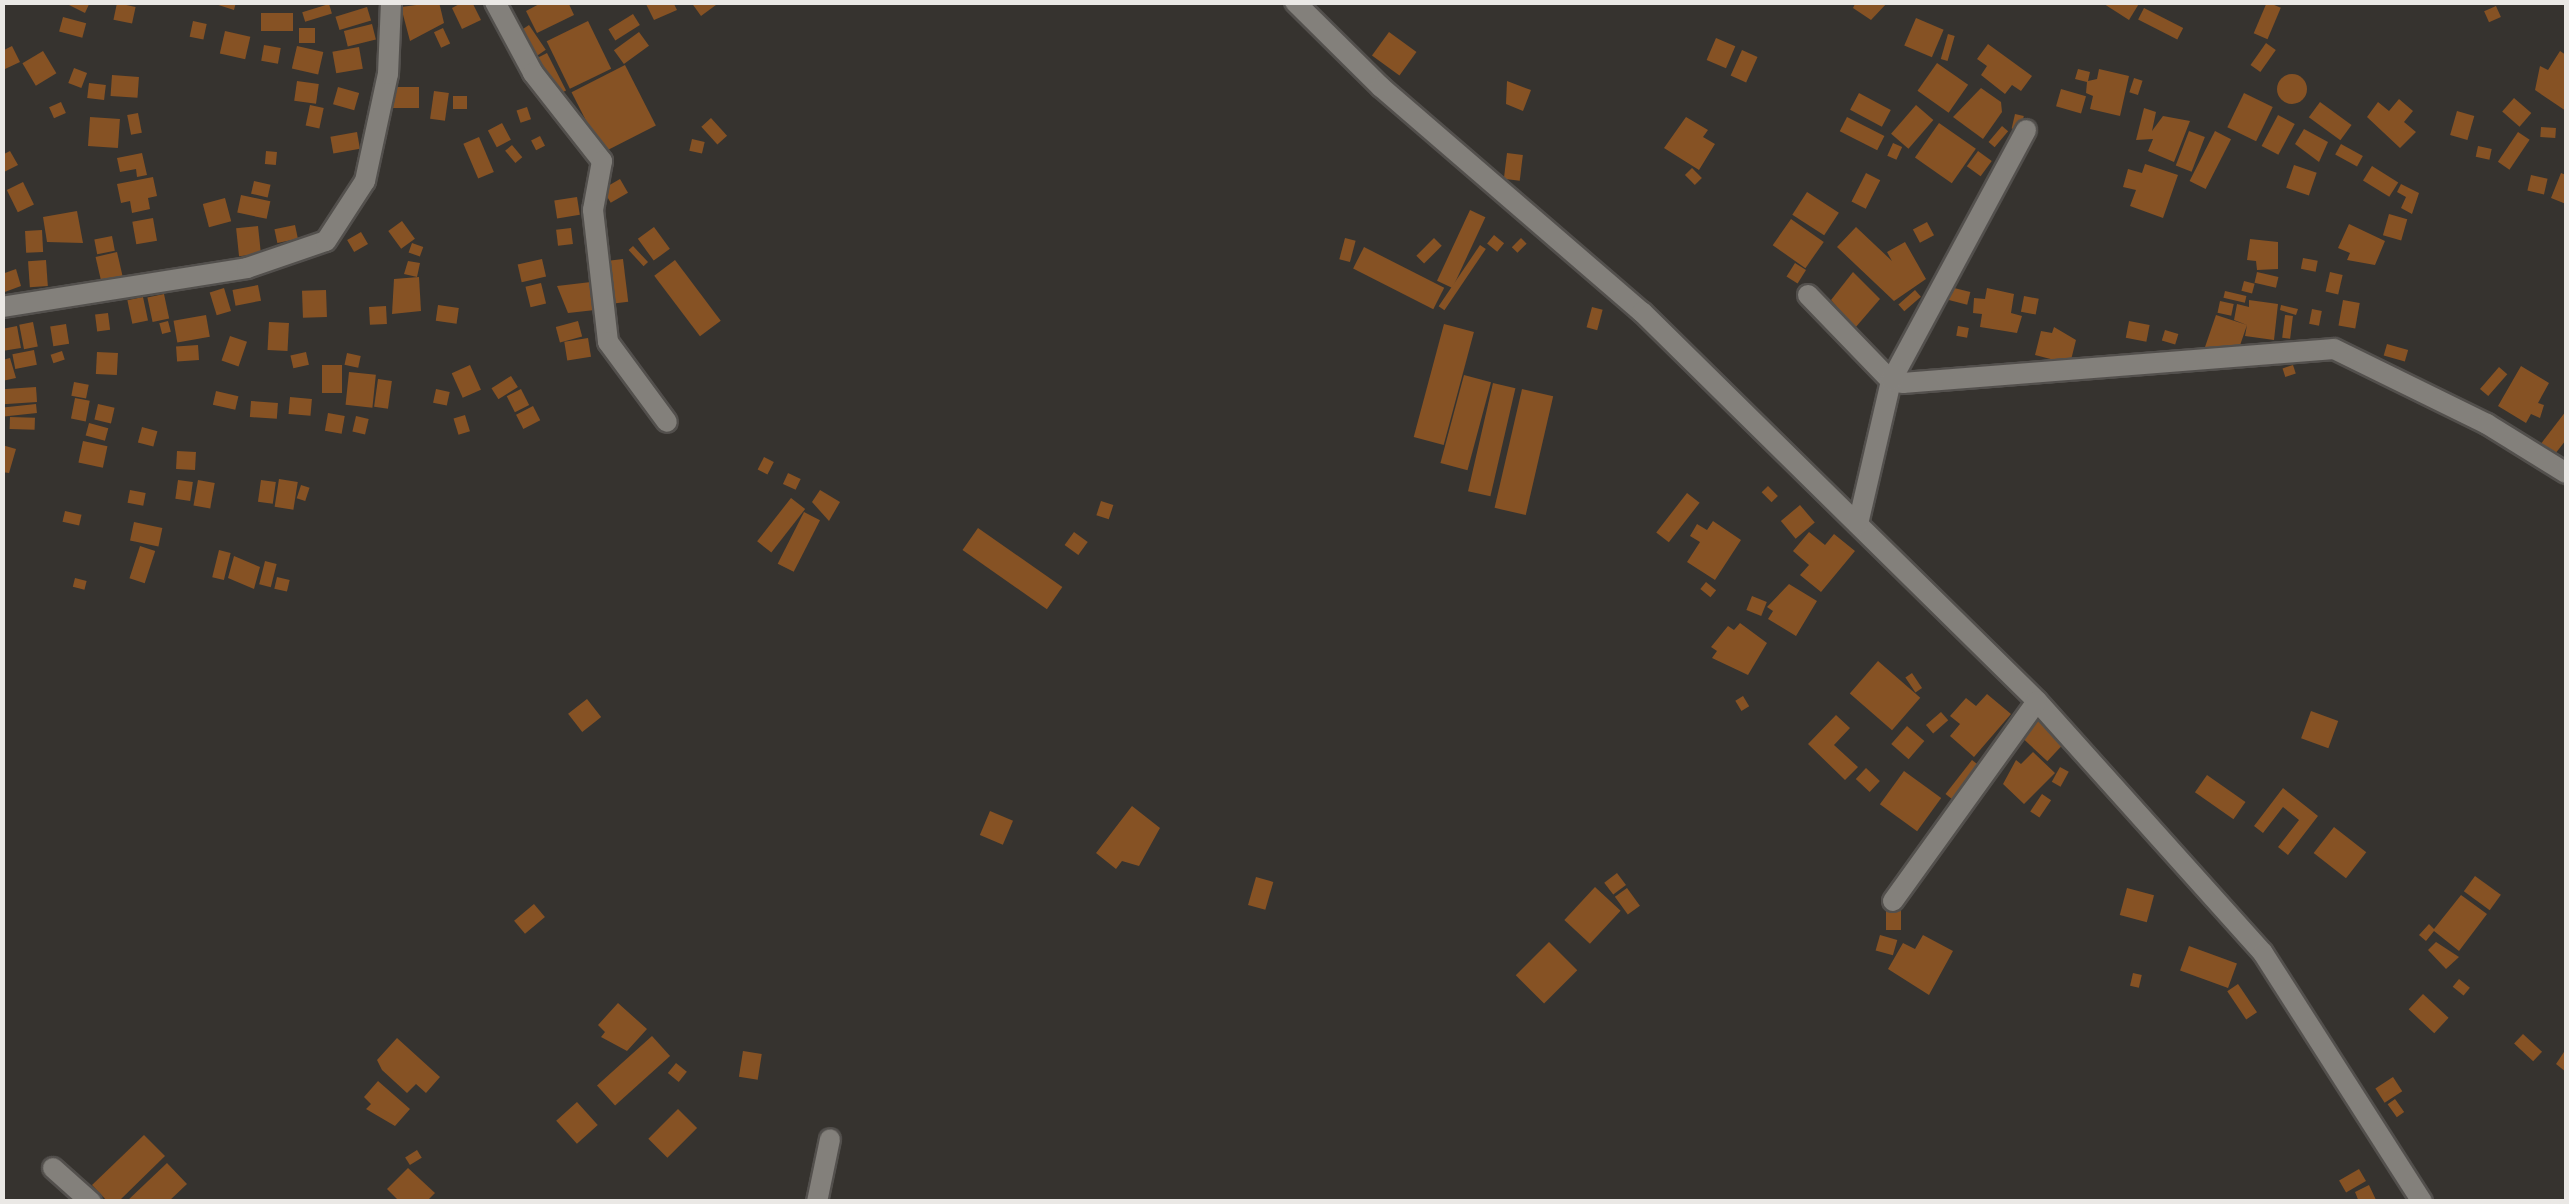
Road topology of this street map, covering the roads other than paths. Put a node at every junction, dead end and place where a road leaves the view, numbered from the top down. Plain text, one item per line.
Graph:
1 (495, 2) edge
2 (1294, 2) edge
3 (386, 4) edge
4 (2026, 130) dead end
5 (1808, 295) dead end
6 (2, 307) edge
7 (1890, 380) junction
8 (668, 422) dead end
9 (2566, 472) edge
10 (1858, 524) junction
11 (2037, 701) junction
12 (1893, 901) dead end
13 (830, 1138) dead end
14 (53, 1168) dead end
15 (91, 1202) edge
16 (817, 1202) edge
17 (2422, 1202) edge

1 - 8 street
2 - 10 street
3 - 6 street
4 - 7 street
5 - 7 street
7 - 9 street
7 - 10 street
10 - 11 street
11 - 12 street
11 - 17 street
13 - 16 street
14 - 15 street

